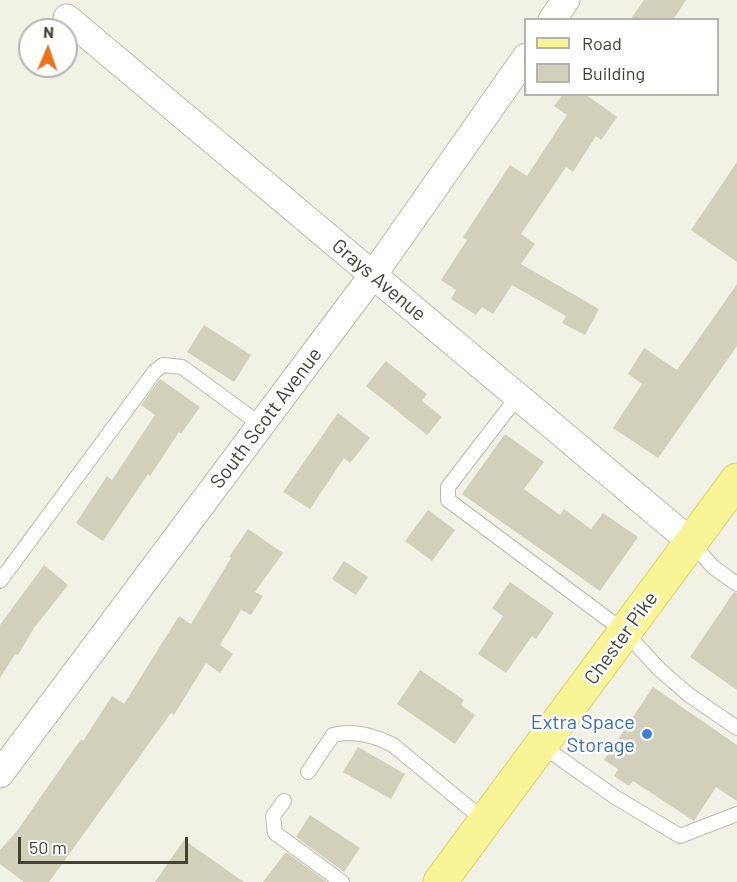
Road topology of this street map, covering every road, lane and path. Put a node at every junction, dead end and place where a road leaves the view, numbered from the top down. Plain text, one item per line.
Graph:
1 (78, 27) edge
2 (524, 58) edge
3 (373, 275) junction
4 (518, 396) junction
5 (261, 425) junction
6 (737, 480) edge
7 (691, 542) junction
8 (0, 580) edge
9 (737, 584) edge
10 (625, 632) junction
11 (737, 728) edge
12 (541, 745) junction
13 (308, 772) dead end
14 (0, 774) edge
15 (284, 801) dead end
16 (737, 814) edge
17 (486, 821) junction
18 (342, 882) edge
19 (440, 882) edge

1 - 3 street, Grays Avenue
2 - 3 street, South Scott Avenue
3 - 4 street, Grays Avenue
3 - 5 street, South Scott Avenue
4 - 7 street, Grays Avenue
4 - 10 lane
5 - 8 lane
5 - 14 street, South Scott Avenue
6 - 7 main road, Chester Pike
7 - 9 lane
7 - 10 main road, Chester Pike
10 - 11 lane
10 - 12 main road, Chester Pike
12 - 16 lane
12 - 17 main road, Chester Pike
13 - 17 lane
15 - 18 lane
17 - 19 main road, Chester Pike

